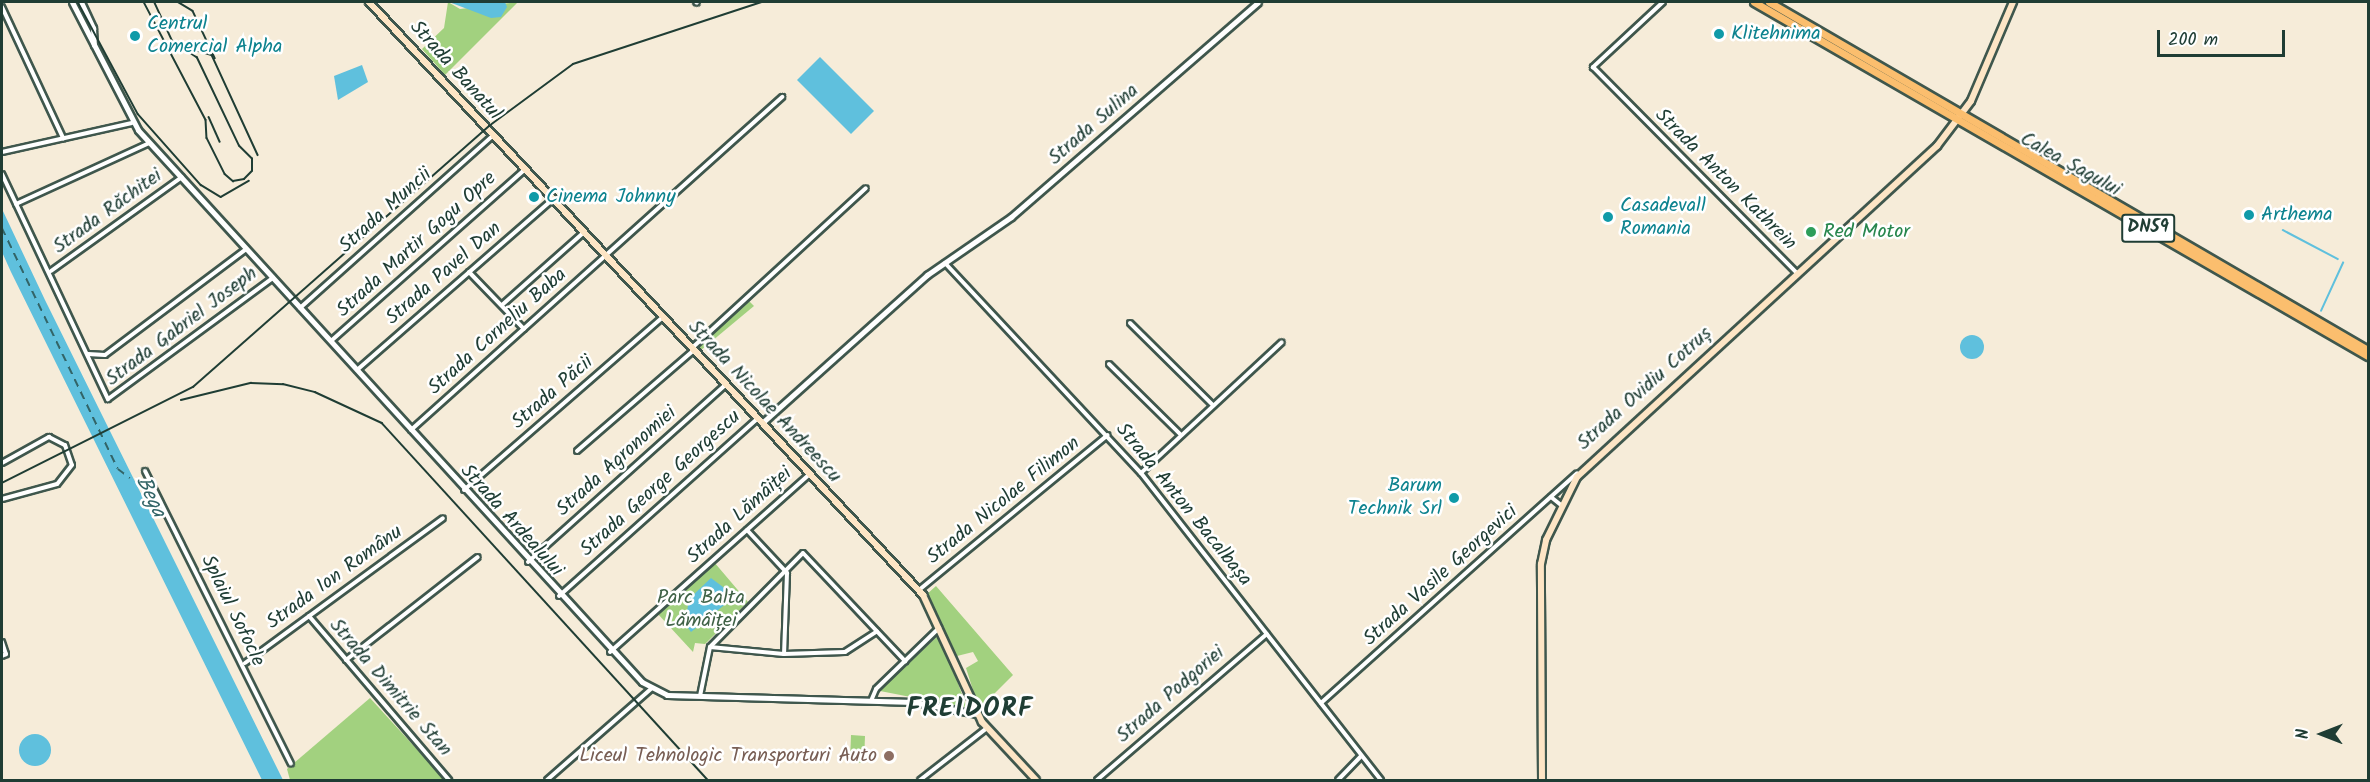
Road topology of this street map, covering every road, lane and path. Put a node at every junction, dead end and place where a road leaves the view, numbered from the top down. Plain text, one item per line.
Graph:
1 (72, 2) edge
2 (81, 2) edge
3 (369, 2) edge
4 (1257, 2) edge
5 (1663, 2) edge
6 (1754, 2) edge
7 (1769, 2) edge
8 (2013, 2) edge
9 (2, 7) edge
10 (97, 52) junction
11 (782, 97) dead end
12 (1961, 117) junction
13 (132, 123) junction
14 (491, 136) junction
15 (63, 138) junction
16 (149, 143) junction
17 (2, 153) edge
18 (524, 170) junction
19 (2, 174) edge
20 (182, 177) junction
21 (866, 188) dead end
22 (552, 200) junction
23 (16, 204) junction
24 (583, 233) junction
25 (246, 249) junction
26 (605, 257) junction
27 (945, 263) junction
28 (51, 271) junction
29 (469, 272) junction
30 (1797, 273) junction
31 (273, 278) junction
32 (502, 305) junction
33 (300, 308) junction
34 (662, 318) junction
35 (1130, 323) dead end
36 (524, 329) junction
37 (331, 342) junction
38 (1282, 342) dead end
39 (692, 350) junction
40 (2368, 350) edge
41 (87, 353) junction
42 (2368, 356) edge
43 (1109, 364) dead end
44 (357, 370) junction
45 (725, 386) junction
46 (1213, 405) junction
47 (759, 421) junction
48 (411, 430) junction
49 (1108, 435) junction
50 (1181, 435) junction
51 (576, 451) dead end
52 (2, 464) edge
53 (145, 471) dead end
54 (1580, 471) junction
55 (1141, 473) junction
56 (809, 475) junction
57 (464, 490) junction
58 (1551, 497) junction
59 (2, 500) edge
60 (1562, 506) junction
61 (443, 518) dead end
62 (747, 530) junction
63 (478, 557) dead end
64 (528, 562) junction
65 (784, 570) junction
66 (918, 590) junction
67 (559, 596) junction
68 (309, 616) junction
69 (940, 627) junction
70 (877, 631) junction
71 (1267, 634) junction
72 (2, 642) edge
73 (710, 646) junction
74 (610, 652) junction
75 (784, 654) junction
76 (2, 656) edge
77 (346, 660) junction
78 (905, 661) junction
79 (245, 663) junction
80 (651, 689) junction
81 (700, 696) junction
82 (871, 701) junction
83 (1321, 703) junction
84 (977, 714) junction
85 (987, 728) junction
86 (1361, 756) junction
87 (291, 764) dead end
88 (449, 780) edge
89 (547, 780) edge
90 (920, 780) edge
91 (1036, 780) edge
92 (1097, 780) edge
93 (1338, 780) edge
94 (1381, 780) edge
95 (1542, 780) edge

1 - 10 street
2 - 10 street
3 - 14 main road, Strada Banatul
4 - 27 street, Strada Sulina
5 - 30 street, Strada Anton Kathrein
6 - 12 main road, Calea Șagului / DN59
7 - 12 main road, Calea Șagului / DN59
8 - 12 main road
9 - 15 street
10 - 13 street, Strada Ardealului
11 - 26 street, Strada Corneliu Baba
12 - 30 main road, Strada Ovidiu Cotruș
12 - 40 main road, Calea Șagului / DN59
12 - 42 main road, Calea Șagului / DN59
13 - 15 street
13 - 16 street, Strada Ardealului
14 - 18 main road, Strada Nicolae Andreescu
14 - 33 street, Strada Muncii
15 - 17 street
16 - 20 street, Strada Ardealului
16 - 23 street
18 - 22 main road, Strada Nicolae Andreescu
18 - 37 street, Strada Martir Gogu Opre
19 - 23 street
20 - 25 street, Strada Ardealului
20 - 28 street, Strada Răchitei
21 - 39 street
22 - 24 main road, Strada Nicolae Andreescu
22 - 29 street, Strada Pavel Dan
23 - 28 street
24 - 26 main road, Strada Nicolae Andreescu
24 - 32 street
25 - 31 street, Strada Ardealului
25 - 41 street
26 - 34 main road, Strada Nicolae Andreescu
26 - 36 street, Strada Corneliu Baba
27 - 47 street, Strada Sulina
27 - 49 street, Strada Anton Bacalbașa
28 - 41 street
29 - 32 street
29 - 44 street, Strada Pavel Dan
30 - 54 main road, Strada Ovidiu Cotruș
31 - 33 street, Strada Ardealului
31 - 41 street, Strada Gabriel Joseph
32 - 36 street
33 - 37 street, Strada Ardealului
34 - 39 main road, Strada Nicolae Andreescu
34 - 57 street, Strada Păcii
35 - 46 street
36 - 48 street, Strada Corneliu Baba
37 - 44 street, Strada Ardealului
38 - 46 street
39 - 45 main road, Strada Nicolae Andreescu
39 - 51 street
43 - 50 street
44 - 48 street, Strada Ardealului
45 - 47 main road, Strada Nicolae Andreescu
45 - 64 street, Strada Agronomiei
46 - 50 street
47 - 56 main road, Strada Nicolae Andreescu
47 - 67 street, Strada George Georgescu
48 - 57 street, Strada Ardealului
49 - 55 street, Strada Anton Bacalbașa
49 - 66 street, Strada Nicolae Filimon
50 - 55 street
52 - 59 street
53 - 79 street, Splaiul Sofocle
54 - 58 street, Strada Vasile Georgevici
54 - 60 main road, Strada Ovidiu Cotruș
55 - 71 street, Strada Anton Bacalbașa
56 - 62 street, Strada Lămâiței
56 - 66 main road, Strada Nicolae Andreescu
57 - 64 street, Strada Ardealului
58 - 60 street
58 - 83 street, Strada Vasile Georgevici
60 - 95 main road, Strada Ovidiu Cotruș
61 - 68 street, Strada Ion Românu
62 - 65 street
62 - 74 street, Strada Lămâiței
63 - 77 street
64 - 67 street, Strada Ardealului
65 - 70 street
65 - 73 street
65 - 75 street
66 - 69 main road, Strada Nicolae Andreescu
67 - 74 street, Strada Ardealului
68 - 77 street, Strada Dimitrie Stan
68 - 79 street, Strada Ion Românu
69 - 78 street
69 - 84 main road, Strada Nicolae Andreescu
70 - 75 street
70 - 78 street
71 - 83 street, Strada Anton Bacalbașa
71 - 92 street, Strada Podgoriei
72 - 76 street
73 - 75 street
73 - 81 street
74 - 80 street, Strada Ardealului
77 - 88 street, Strada Dimitrie Stan
78 - 82 street
79 - 87 street, Splaiul Sofocle
80 - 81 street
80 - 89 street
81 - 82 street
82 - 84 street
83 - 86 street, Strada Anton Bacalbașa
84 - 85 main road, Strada Nicolae Andreescu
85 - 90 street
85 - 91 main road, Strada Nicolae Andreescu
86 - 93 street
86 - 94 street, Strada Anton Bacalbașa

